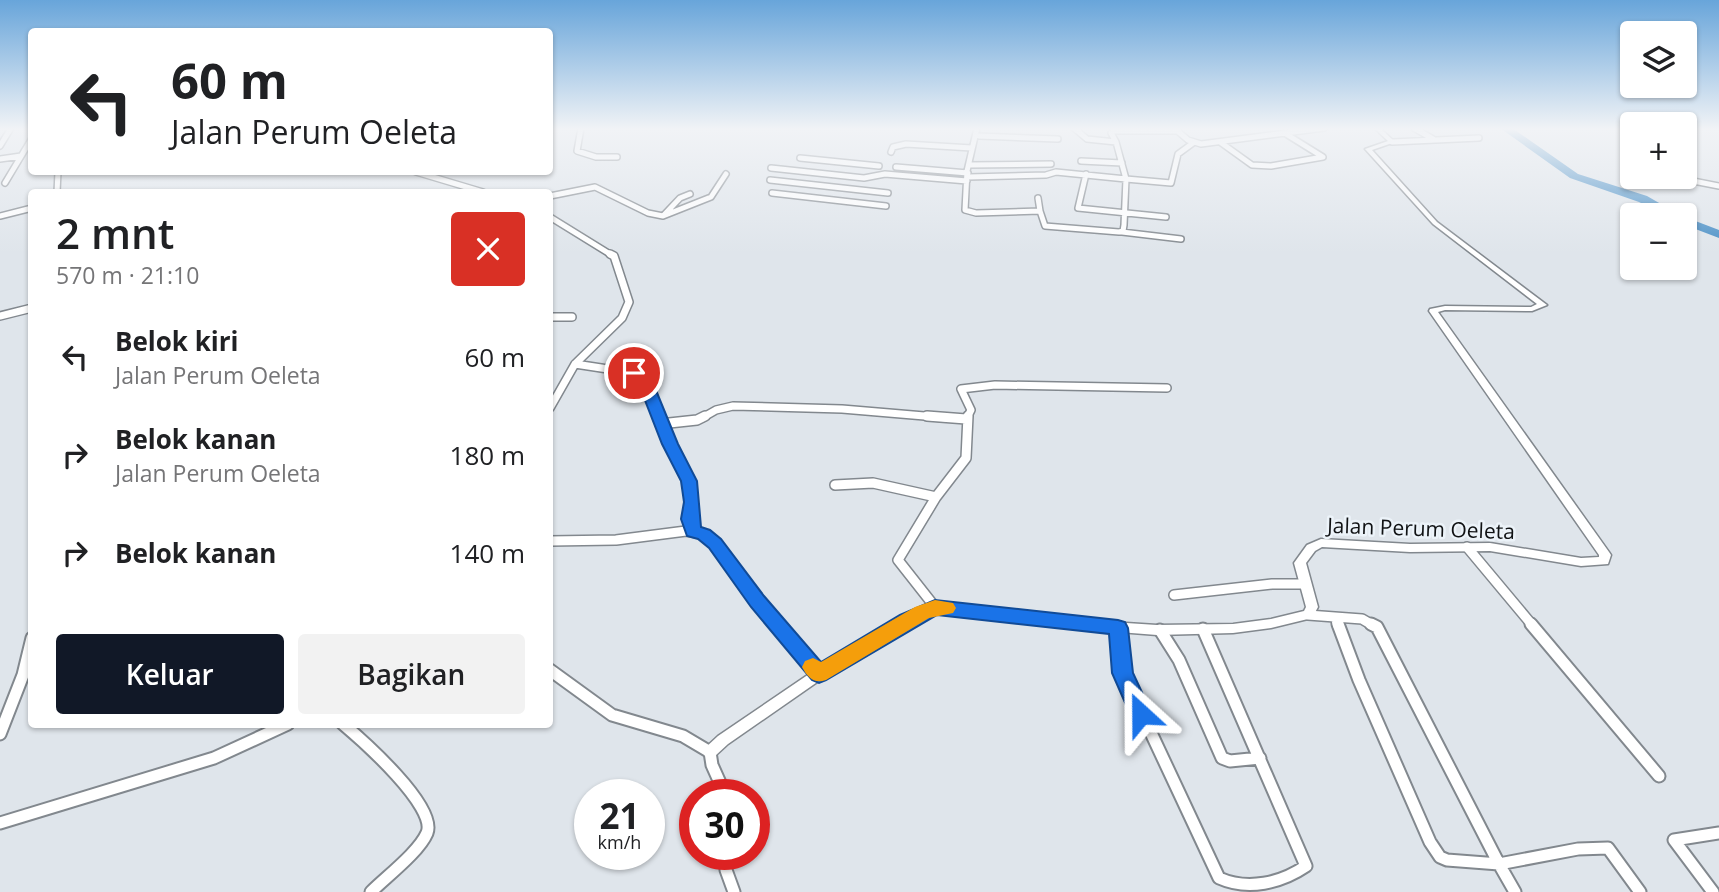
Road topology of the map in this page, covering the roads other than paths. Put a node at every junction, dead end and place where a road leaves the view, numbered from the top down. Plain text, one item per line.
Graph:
1 (13, 170) edge
2 (789, 170) edge
3 (915, 170) edge
4 (969, 170) edge
5 (1124, 170) edge
6 (1174, 170) edge
7 (1387, 170) edge
8 (816, 172) junction
9 (726, 174) dead end
10 (1086, 174) junction
11 (426, 175) edge
12 (968, 177) junction
13 (1126, 179) junction
14 (770, 180) dead end
15 (1697, 182) edge
16 (5, 183) dead end
17 (807, 184) junction
18 (1719, 186) edge
19 (473, 189) edge
20 (888, 193) dead end
21 (690, 194) dead end
22 (772, 194) dead end
23 (553, 195) edge
24 (799, 197) junction
25 (1038, 198) dead end
26 (886, 206) dead end
27 (28, 209) edge
28 (1040, 211) junction
29 (1124, 213) junction
30 (0, 216) edge
31 (663, 216) junction
32 (1166, 217) dead end
33 (553, 219) edge
34 (1122, 232) junction
35 (1181, 239) dead end
36 (28, 309) edge
37 (0, 316) edge
38 (553, 317) edge
39 (572, 317) dead end
40 (575, 364) junction
41 (1167, 388) dead end
42 (553, 403) edge
43 (965, 419) junction
44 (660, 424) junction
45 (835, 485) dead end
46 (936, 497) junction
47 (694, 532) junction
48 (553, 541) edge
49 (1467, 547) junction
50 (1304, 584) junction
51 (1174, 595) dead end
52 (935, 607) junction
53 (1308, 615) junction
54 (1335, 617) junction
55 (1118, 628) junction
56 (1203, 629) junction
57 (1160, 630) junction
58 (28, 654) edge
59 (553, 672) edge
60 (819, 674) junction
61 (279, 728) edge
62 (346, 728) edge
63 (0, 734) edge
64 (710, 752) junction
65 (1260, 758) junction
66 (1659, 776) dead end
67 (718, 779) edge
68 (0, 823) edge
69 (1719, 833) edge
70 (1499, 864) junction
71 (726, 870) edge
72 (371, 892) edge
73 (734, 892) edge
74 (1515, 892) edge
75 (1640, 892) edge
76 (1713, 892) edge

1 - 16 street
2 - 8 street
3 - 12 street
4 - 12 street
5 - 13 street
6 - 13 street
7 - 49 street, Jalan Perum Oeleta
8 - 12 street
8 - 17 street
9 - 31 street
10 - 12 street
10 - 13 street
10 - 29 street
11 - 19 street
12 - 28 street
13 - 29 street
14 - 17 street
15 - 18 street
17 - 20 street
17 - 24 street
21 - 31 street
22 - 24 street
23 - 31 street
24 - 26 street
25 - 28 street
27 - 30 street
28 - 34 street
29 - 32 street
29 - 34 street
33 - 40 street
34 - 35 street
36 - 37 street
38 - 39 street
40 - 42 street
40 - 44 street
41 - 43 street
43 - 44 street
43 - 46 street
44 - 47 street
45 - 46 street
46 - 52 street
47 - 48 street
47 - 60 street
49 - 50 street, Jalan Perum Oeleta
49 - 66 street
50 - 51 street
50 - 53 street, Jalan Perum Oeleta
52 - 55 street
52 - 60 street
53 - 54 street
53 - 56 street
54 - 70 street
54 - 70 street
55 - 57 street
55 - 65 street
56 - 57 street
56 - 65 street
57 - 65 street
58 - 63 street
59 - 64 street
60 - 64 street
61 - 68 street
62 - 72 street
64 - 67 street
69 - 76 street
70 - 74 street
70 - 75 street
71 - 73 street

